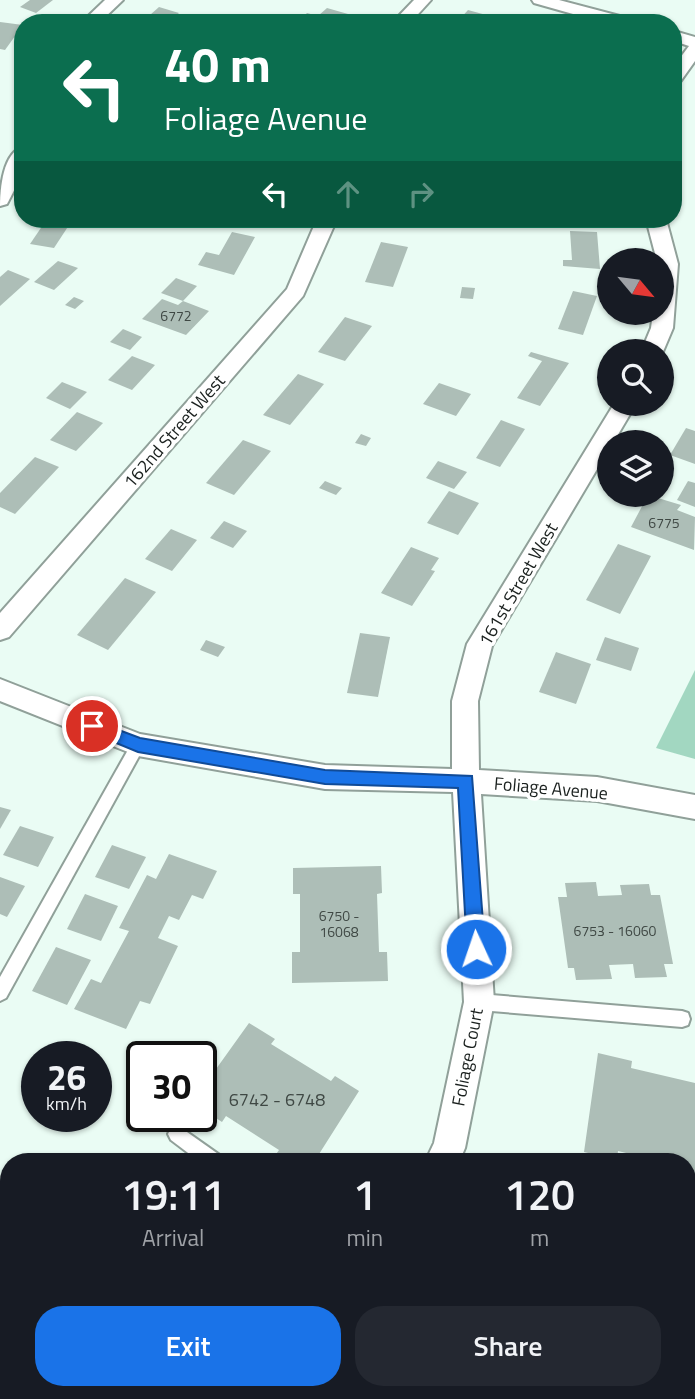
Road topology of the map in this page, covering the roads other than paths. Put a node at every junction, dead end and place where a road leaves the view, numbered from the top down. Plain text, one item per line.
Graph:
1 (115, 0) edge
2 (423, 0) edge
3 (540, 0) edge
4 (99, 14) edge
5 (409, 14) edge
6 (592, 14) edge
7 (695, 48) edge
8 (682, 67) edge
9 (14, 171) edge
10 (0, 200) edge
11 (323, 228) edge
12 (658, 228) edge
13 (657, 339) edge
14 (618, 416) edge
15 (0, 630) edge
16 (0, 690) edge
17 (138, 745) junction
18 (466, 781) junction
19 (695, 807) edge
20 (0, 993) edge
21 (479, 1002) junction
22 (682, 1019) dead end
23 (177, 1134) dead end
24 (203, 1153) edge
25 (447, 1153) edge

1 - 4 street
2 - 5 street
3 - 6 street
7 - 8 street
9 - 10 street
11 - 15 street, 162nd Street West
12 - 13 street
14 - 18 street, 161st Street West
16 - 17 street, Foliage Avenue
17 - 18 street, Foliage Avenue
17 - 20 lane
18 - 19 street, Foliage Avenue
18 - 21 street, Foliage Court
21 - 22 lane
21 - 25 street, Foliage Court
23 - 24 lane

